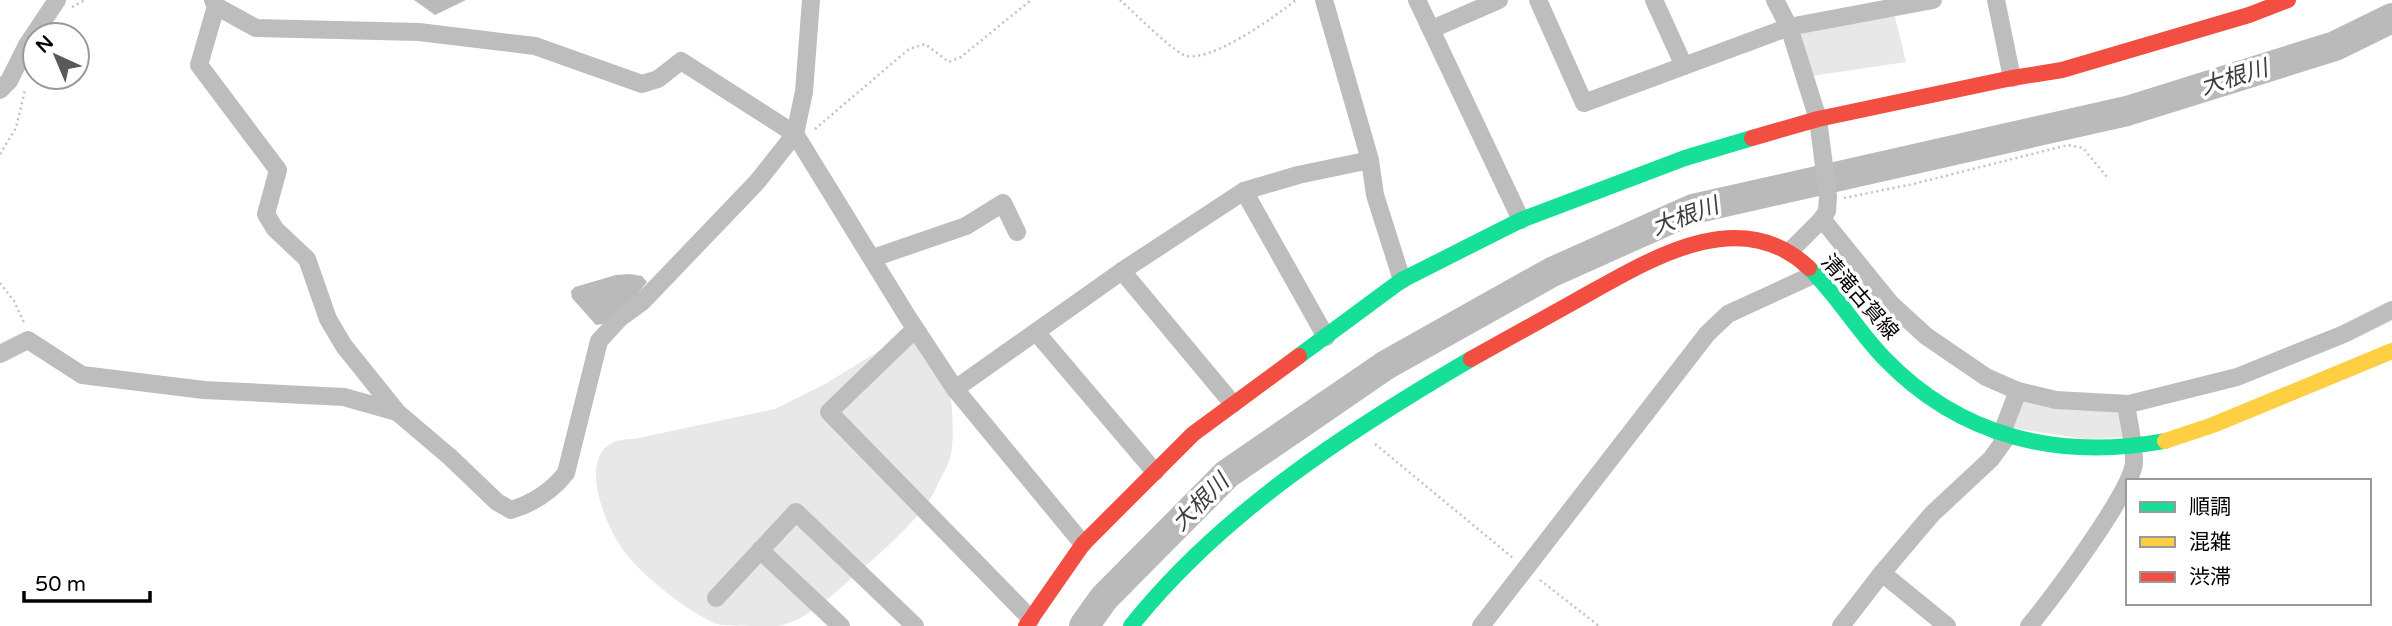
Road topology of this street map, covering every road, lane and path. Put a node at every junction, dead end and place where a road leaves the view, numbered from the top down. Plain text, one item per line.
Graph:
1 (57, 0) edge
2 (811, 0) edge
3 (1031, 0) edge
4 (1120, 0) edge
5 (1296, 0) edge
6 (1324, 0) edge
7 (1418, 0) edge
8 (1499, 0) edge
9 (1538, 0) edge
10 (1654, 0) edge
11 (1775, 0) edge
12 (1933, 0) edge
13 (1996, 0) edge
14 (2288, 0) edge
15 (214, 3) edge
16 (2244, 8) edge
17 (1789, 27) junction
18 (1432, 29) junction
19 (1684, 66) junction
20 (2012, 78) junction
21 (0, 90) edge
22 (25, 91) edge
23 (1819, 123) junction
24 (795, 134) junction
25 (0, 154) edge
26 (1370, 160) junction
27 (2106, 177) dead end
28 (1244, 191) junction
29 (1826, 207) junction
30 (1521, 220) junction
31 (1017, 232) dead end
32 (1789, 252) junction
33 (873, 258) junction
34 (1122, 271) junction
35 (1815, 274) junction
36 (1402, 280) junction
37 (0, 283) edge
38 (2392, 310) edge
39 (915, 329) junction
40 (1036, 332) junction
41 (1326, 337) junction
42 (28, 340) junction
43 (2392, 351) edge
44 (0, 355) edge
45 (955, 389) junction
46 (2018, 391) junction
47 (1233, 404) junction
48 (2126, 404) junction
49 (397, 412) junction
50 (1356, 429) junction
51 (2004, 436) junction
52 (2132, 446) junction
53 (1155, 472) junction
54 (2127, 479) edge
55 (2126, 481) edge
56 (1083, 544) junction
57 (760, 550) junction
58 (1525, 568) junction
59 (1882, 573) junction
60 (716, 598) dead end
61 (1029, 622) edge
62 (841, 626) edge
63 (915, 626) edge
64 (1131, 626) edge
65 (1481, 626) edge
66 (1599, 626) edge
67 (1841, 626) edge
68 (1947, 626) edge
69 (2029, 626) edge

1 - 21 street
2 - 24 street
3 - 24 path
4 - 5 path
6 - 26 street
7 - 18 street
8 - 18 street
9 - 19 street
10 - 19 street
11 - 17 street
12 - 17 street
13 - 20 street
14 - 16 main road
15 - 24 street
15 - 49 street
16 - 20 main road
17 - 19 street
17 - 23 street
18 - 30 street
20 - 23 main road
22 - 25 path
23 - 29 street
23 - 30 main road
24 - 33 street
24 - 49 street
26 - 28 street
26 - 36 street
27 - 29 path
28 - 34 street
28 - 41 street
29 - 32 street
29 - 46 street
30 - 36 main road
31 - 33 street
32 - 35 main road, 清滝古賀線
32 - 50 main road, 清滝古賀線
33 - 39 street
34 - 40 street
34 - 47 street
35 - 51 main road, 清滝古賀線
35 - 58 street
36 - 41 main road
37 - 42 path
38 - 48 street
39 - 45 street
39 - 61 street
40 - 45 street
40 - 53 street
41 - 47 main road
42 - 44 street
42 - 49 street
43 - 52 main road, 清滝古賀線
45 - 56 street
46 - 48 street
46 - 51 street
47 - 53 main road
48 - 52 street
50 - 58 path
50 - 64 main road, 清滝古賀線
51 - 52 main road, 清滝古賀線
51 - 59 street
52 - 54 street
53 - 56 main road
55 - 69 street
56 - 61 main road
57 - 60 street
57 - 62 street
57 - 63 street
58 - 65 street
58 - 66 path
59 - 67 street
59 - 68 street

